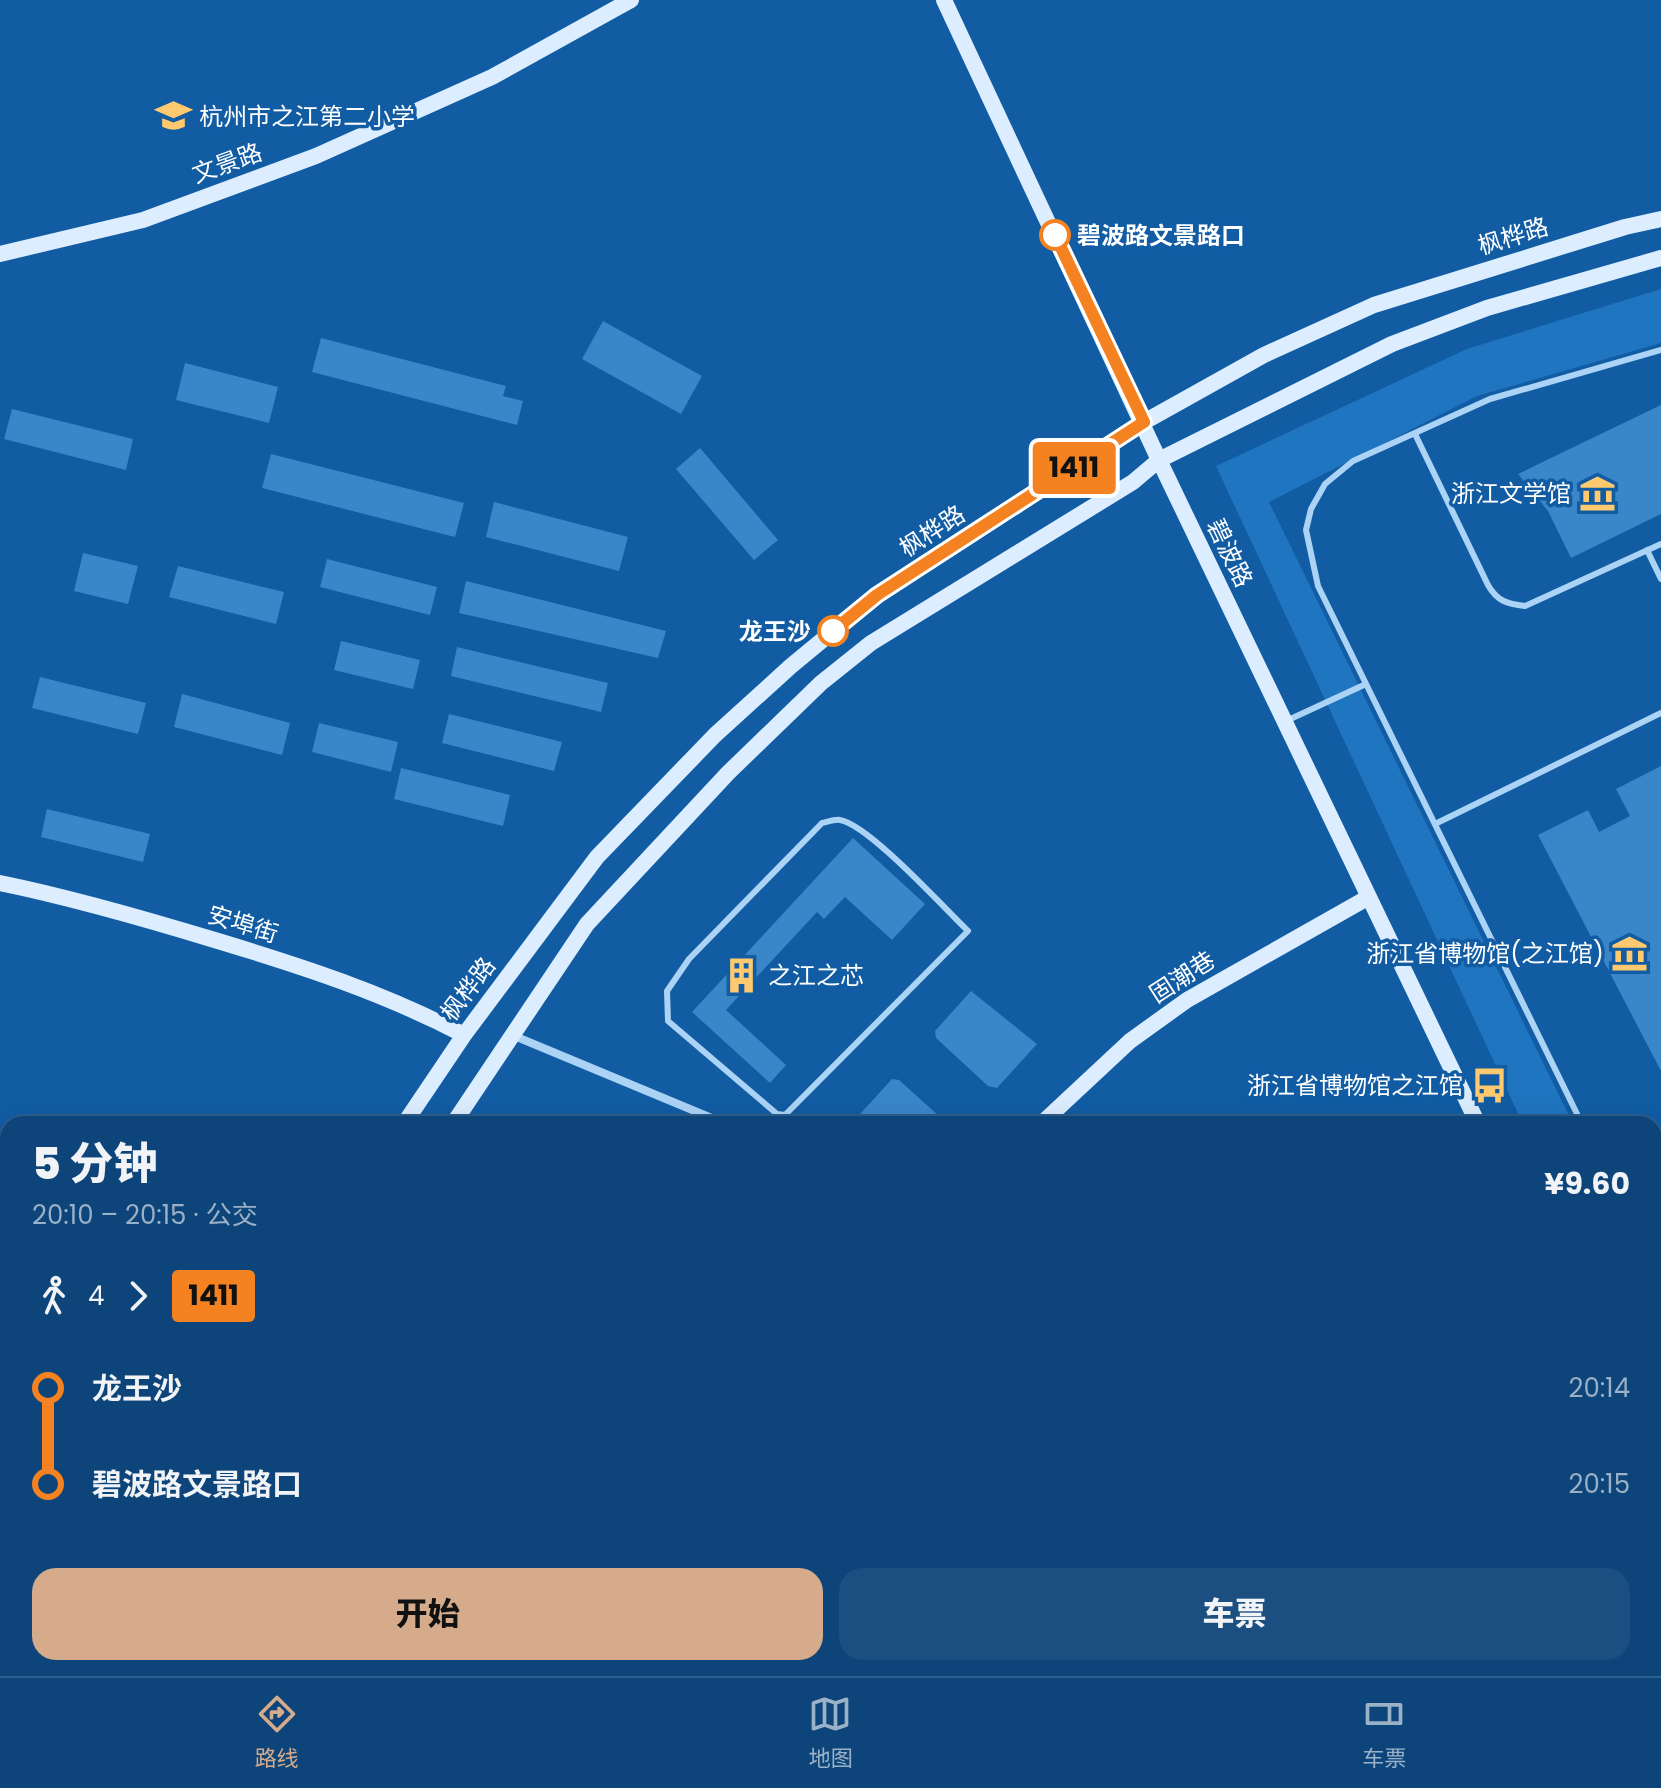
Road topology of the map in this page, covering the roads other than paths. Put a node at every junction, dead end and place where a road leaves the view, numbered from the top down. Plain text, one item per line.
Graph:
1 (631, 0) edge
2 (944, 0) edge
3 (1661, 219) edge
4 (0, 254) edge
5 (1661, 258) edge
6 (1661, 350) edge
7 (1144, 422) junction
8 (1415, 434) junction
9 (1159, 460) junction
10 (1661, 544) edge
11 (1647, 550) junction
12 (1661, 579) edge
13 (1366, 684) junction
14 (1661, 713) edge
15 (1285, 722) junction
16 (1435, 824) junction
17 (0, 883) edge
18 (1369, 897) junction
19 (511, 1034) junction
20 (464, 1035) junction
21 (777, 1114) joint
22 (409, 1116) edge
23 (458, 1116) edge
24 (707, 1116) edge
25 (1050, 1116) edge
26 (1474, 1116) edge
27 (1578, 1116) edge

1 - 4 main road, 文景路
2 - 7 main road, 碧波路
3 - 7 main road, 枫桦路
5 - 9 main road
6 - 8 lane
7 - 9 main road, 碧波路
7 - 20 main road, 枫桦路
8 - 11 lane
8 - 13 lane
9 - 15 main road, 碧波路
9 - 19 main road
10 - 11 lane
11 - 12 lane
13 - 15 lane
13 - 16 lane
14 - 16 lane
15 - 18 main road, 碧波路
16 - 27 lane
17 - 20 main road, 安埠街
18 - 25 main road, 固潮巷
18 - 26 main road, 碧波路
19 - 23 main road
19 - 24 street
20 - 22 main road, 枫桦路
21 - 21 lane

